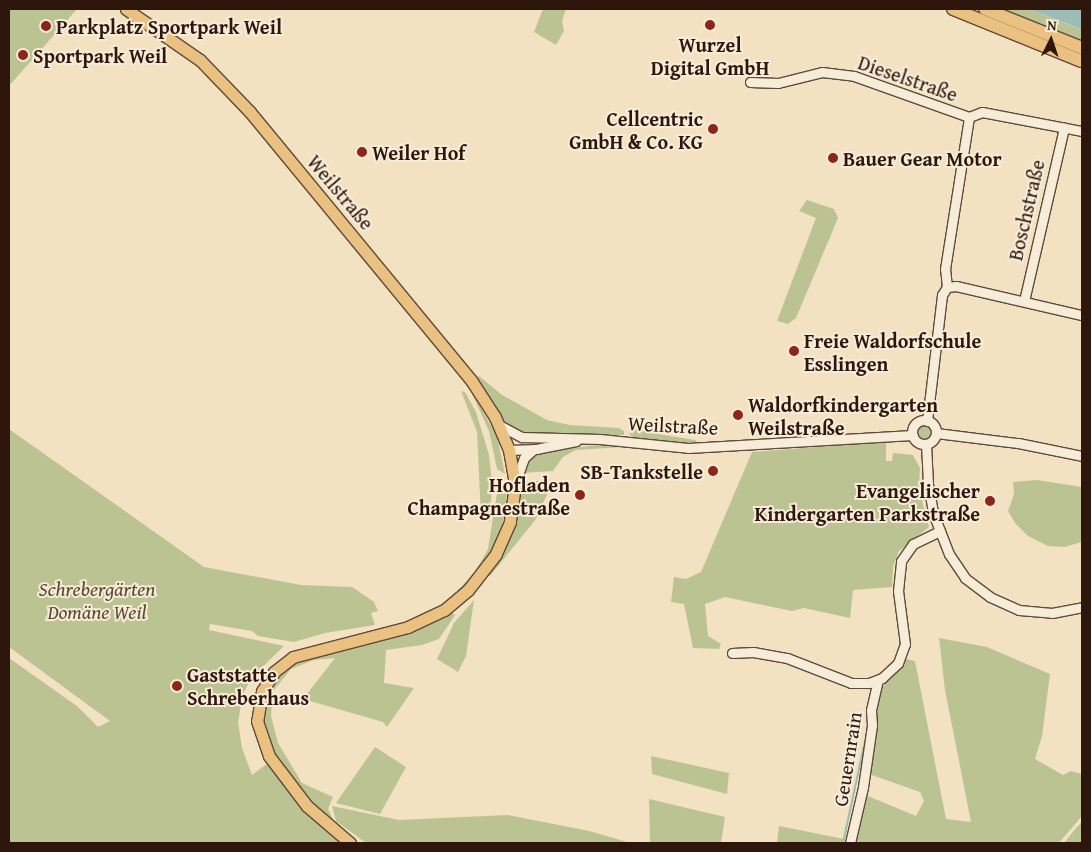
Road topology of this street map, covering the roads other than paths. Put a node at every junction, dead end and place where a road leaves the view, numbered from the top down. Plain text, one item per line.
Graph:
1 (126, 9) edge
2 (953, 9) edge
3 (985, 9) edge
4 (1082, 48) edge
5 (1082, 61) edge
6 (750, 82) dead end
7 (970, 117) junction
8 (1064, 128) junction
9 (1082, 131) edge
10 (947, 287) junction
11 (1024, 301) junction
12 (1082, 315) edge
13 (927, 421) junction
14 (499, 425) junction
15 (936, 433) junction
16 (913, 434) junction
17 (533, 438) junction
18 (581, 439) junction
19 (926, 444) junction
20 (536, 449) junction
21 (509, 450) junction
22 (1082, 456) edge
23 (517, 465) junction
24 (940, 531) junction
25 (1082, 607) edge
26 (732, 653) dead end
27 (878, 680) junction
28 (350, 843) edge
29 (850, 843) edge

1 - 14 main road, Weilstraße
2 - 5 highway
3 - 4 highway
6 - 7 street, Dieselstraße
7 - 8 street, Dieselstraße
7 - 10 street
8 - 9 street, Dieselstraße
8 - 11 street, Boschstraße
10 - 11 street
10 - 13 street
11 - 12 street
13 - 15 street
13 - 16 street
14 - 17 street, Weilstraße
14 - 21 main road, Weilstraße
15 - 19 street
15 - 22 street
16 - 18 street, Weilstraße
16 - 19 street
17 - 18 street, Weilstraße
17 - 21 street
18 - 20 street, Weilstraße
19 - 24 street
20 - 21 street, Weilstraße
20 - 23 street
21 - 23 main road
23 - 28 main road
24 - 25 street
24 - 27 street
26 - 27 street, Geuernrain
27 - 29 street, Geuernrain

